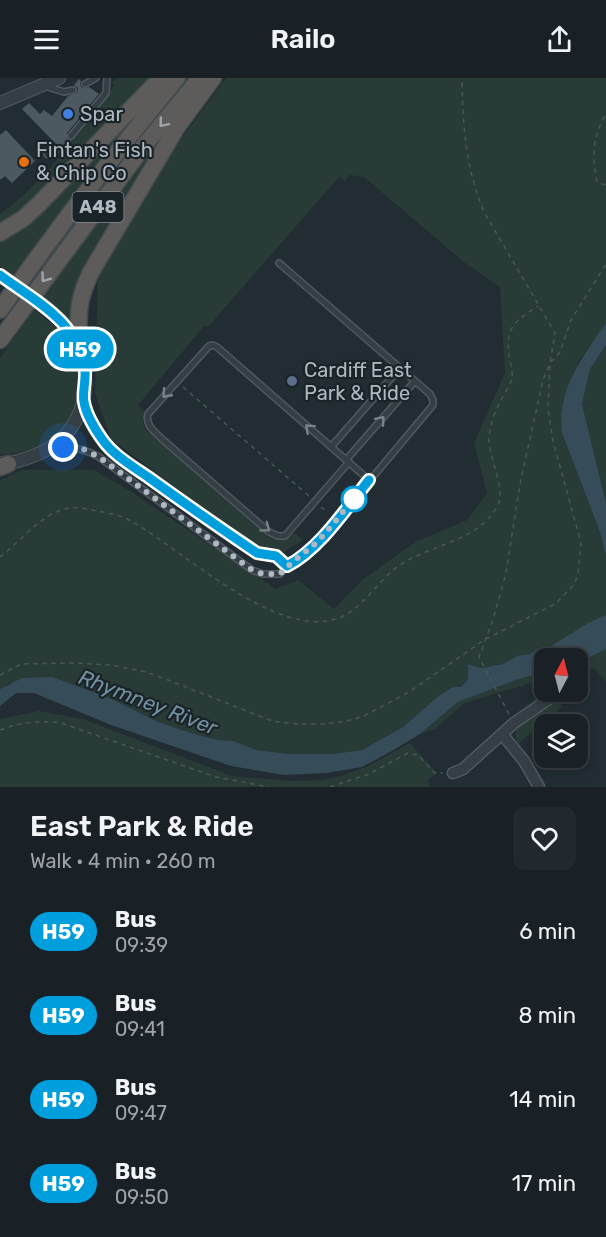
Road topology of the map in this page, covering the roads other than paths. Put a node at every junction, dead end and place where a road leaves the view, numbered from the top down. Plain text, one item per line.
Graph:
1 (59, 78) edge
2 (96, 78) edge
3 (107, 78) edge
4 (161, 78) edge
5 (177, 78) edge
6 (200, 78) edge
7 (213, 78) edge
8 (42, 82) edge
9 (86, 84) dead end
10 (73, 90) dead end
11 (0, 103) edge
12 (71, 136) dead end
13 (60, 148) dead end
14 (47, 154) dead end
15 (0, 233) edge
16 (279, 263) dead end
17 (0, 275) edge
18 (0, 310) edge
19 (0, 340) edge
20 (78, 342) junction
21 (400, 368) junction
22 (415, 381) junction
23 (84, 401) junction
24 (332, 447) junction
25 (45, 451) junction
26 (348, 461) junction
27 (3, 464) edge
28 (369, 480) junction
29 (287, 566) junction
30 (544, 702) edge
31 (502, 734) junction
32 (453, 773) road end
33 (539, 787) edge

1 - 8 street
2 - 9 lane
3 - 12 lane
4 - 15 highway
5 - 18 highway, A48
6 -> 19 highway, A48
7 - 20 highway
8 - 10 lane
8 - 11 street
13 - 14 lane
16 - 21 lane
17 - 20 street, bridge
20 - 23 street
21 - 22 lane
21 - 24 lane
26 -> 22 lane
22 - 28 lane
23 - 25 street
23 - 29 lane
24 - 26 lane
24 -> 26 lane
25 - 27 street
25 - 29 lane
26 - 28 lane
28 - 29 lane
30 - 31 street
31 - 32 street
31 - 33 street

